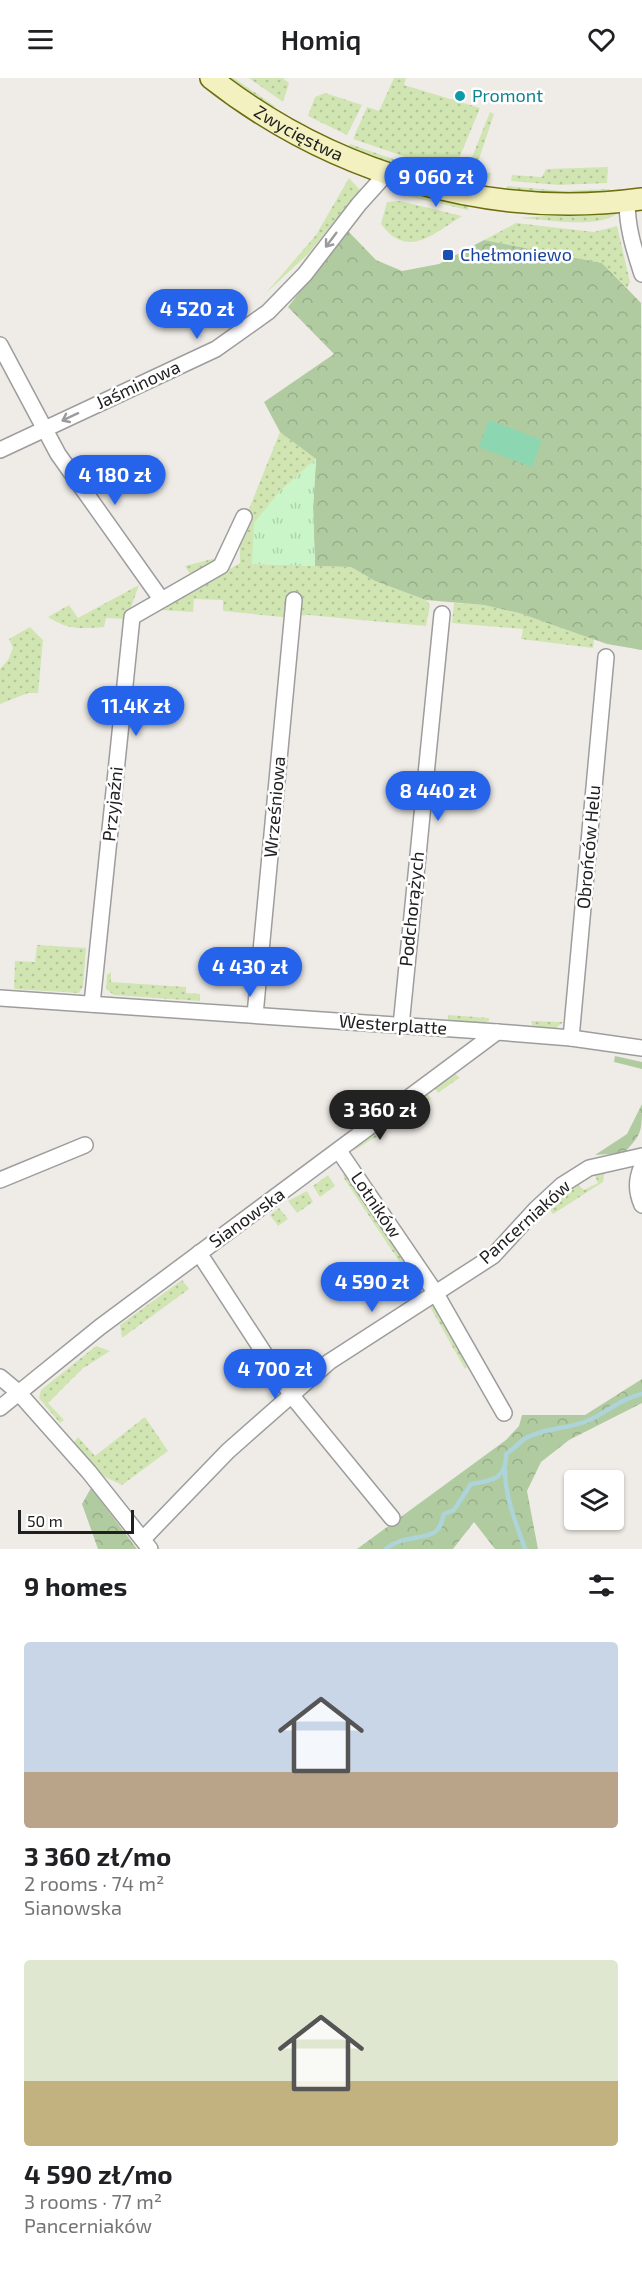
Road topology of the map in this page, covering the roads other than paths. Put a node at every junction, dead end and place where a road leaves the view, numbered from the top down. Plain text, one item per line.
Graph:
1 (211, 78) edge
2 (387, 173) junction
3 (634, 200) edge
4 (642, 274) edge
5 (0, 345) edge
6 (43, 429) junction
7 (0, 450) edge
8 (244, 517) dead end
9 (161, 599) junction
10 (294, 600) dead end
11 (442, 614) dead end
12 (606, 657) dead end
13 (0, 998) edge
14 (92, 1004) junction
15 (255, 1015) junction
16 (400, 1026) junction
17 (497, 1032) junction
18 (571, 1038) junction
19 (642, 1048) edge
20 (86, 1145) dead end
21 (339, 1151) junction
22 (642, 1156) edge
23 (642, 1166) edge
24 (0, 1180) edge
25 (642, 1205) edge
26 (199, 1253) junction
27 (435, 1292) junction
28 (0, 1377) edge
29 (18, 1392) junction
30 (292, 1396) junction
31 (0, 1408) edge
32 (504, 1413) dead end
33 (392, 1518) dead end
34 (147, 1544) edge

1 - 2 main road, Zwycięstwa
2 - 3 main road, Zwycięstwa
2 -> 6 street, Jaśminowa
3 - 4 street
5 - 6 street
6 - 7 street, Jaśminowa
6 - 9 street
8 - 9 street, Przyjaźni
9 - 14 street, Przyjaźni
10 - 15 street, Wrześniowa
11 - 16 street, Podchorążych
12 - 18 street, Obrońców Helu
13 - 14 street, Westerplatte
14 - 15 street, Westerplatte
15 - 16 street, Westerplatte
16 - 17 street, Westerplatte
17 - 18 street, Westerplatte
17 - 21 street, Sianowska
18 - 19 street, Westerplatte
20 - 24 street
21 - 26 street, Sianowska
21 - 27 street, Lotników
22 - 27 street, Pancerniaków
23 - 25 street
26 - 29 street, Sianowska
26 - 30 street
27 - 30 street, Pancerniaków
27 - 32 street, Lotników
28 - 29 street
29 - 31 street, Sianowska
29 - 34 street
30 - 33 street
30 - 34 street, Pancerniaków

